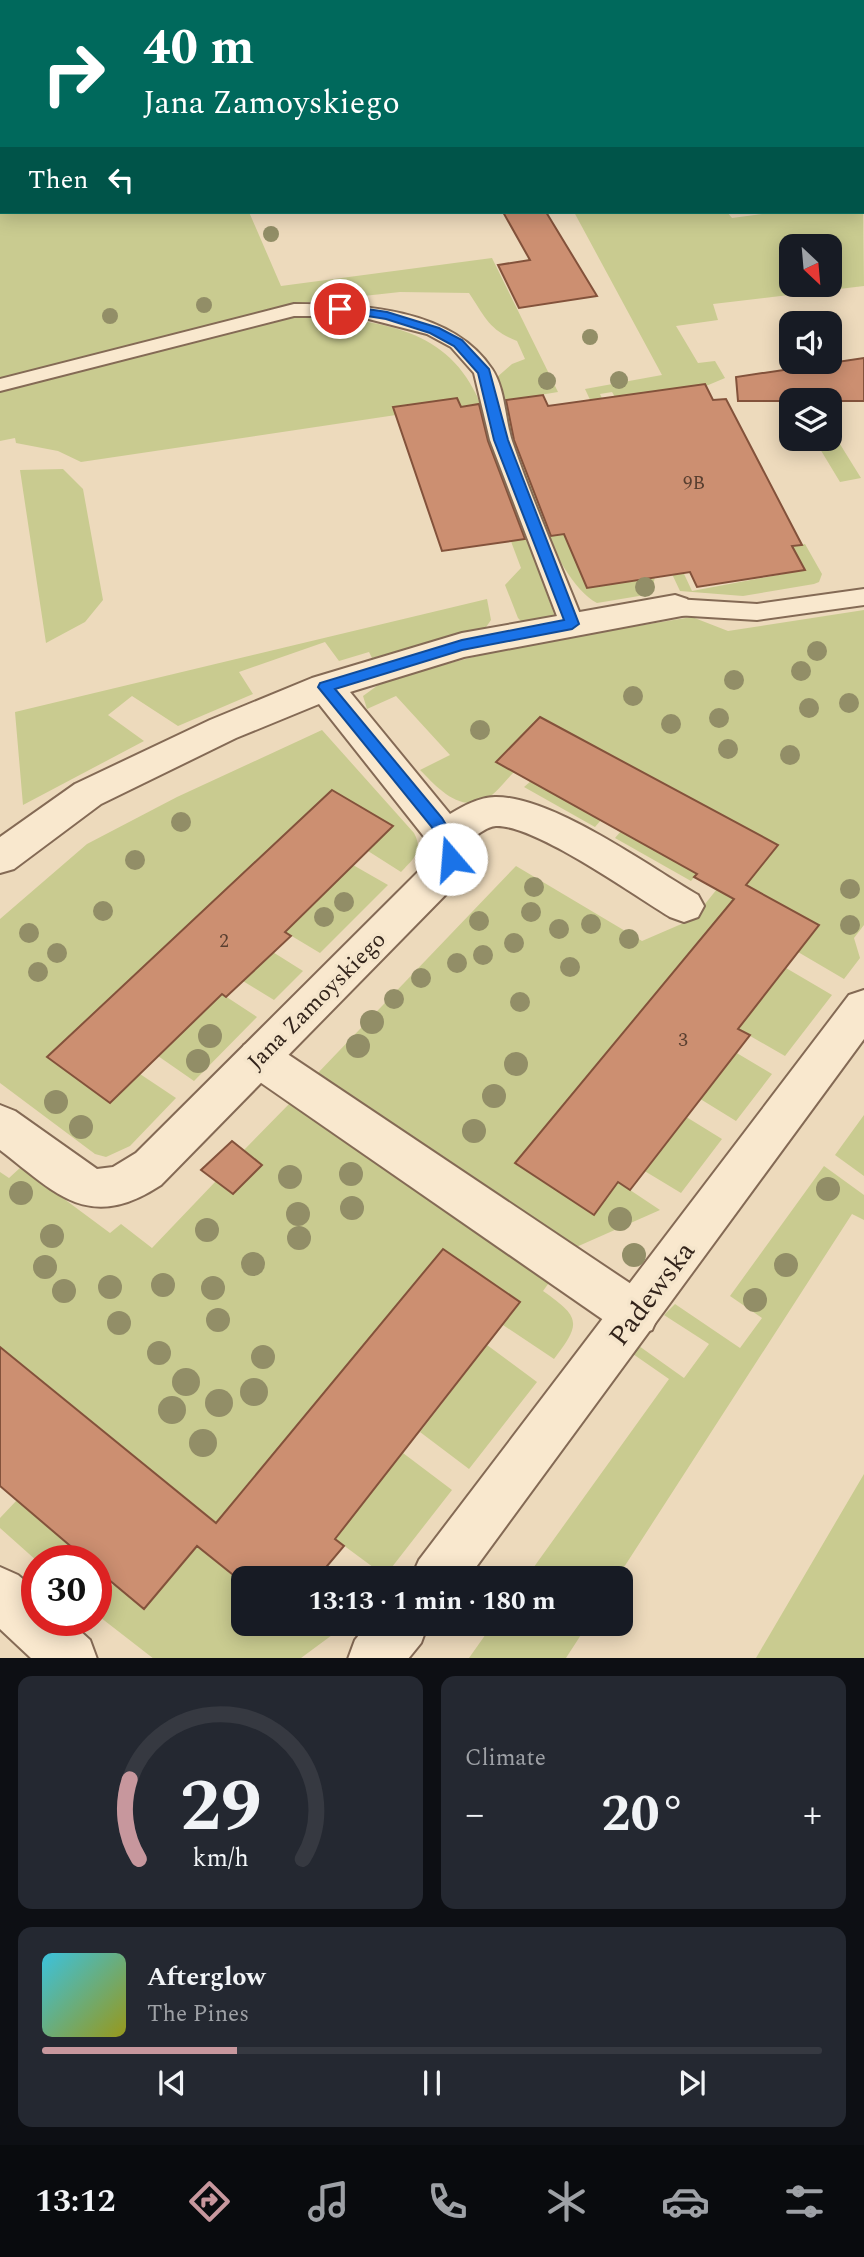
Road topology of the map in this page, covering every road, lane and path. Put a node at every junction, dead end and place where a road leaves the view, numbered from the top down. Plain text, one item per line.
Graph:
1 (0, 385) edge
2 (864, 597) edge
3 (675, 607) joint
4 (572, 624) junction
5 (325, 687) junction
6 (446, 836) junction
7 (0, 858) edge
8 (684, 906) dead end
9 (864, 1007) edge
10 (259, 1059) junction
11 (0, 1124) edge
12 (635, 1314) junction
13 (446, 1566) edge
14 (0, 1593) edge
15 (392, 1636) edge
16 (71, 1658) edge
17 (374, 1658) edge

1 - 4 lane
2 - 3 lane
3 - 4 street
4 - 5 street
5 - 6 street
5 - 7 street
6 - 8 street
6 - 10 street, Jana Zamoyskiego
9 - 12 street, Padewska
10 - 11 street, Jana Zamoyskiego
10 - 12 street
12 - 13 street, Padewska
14 - 16 street
15 - 17 street

